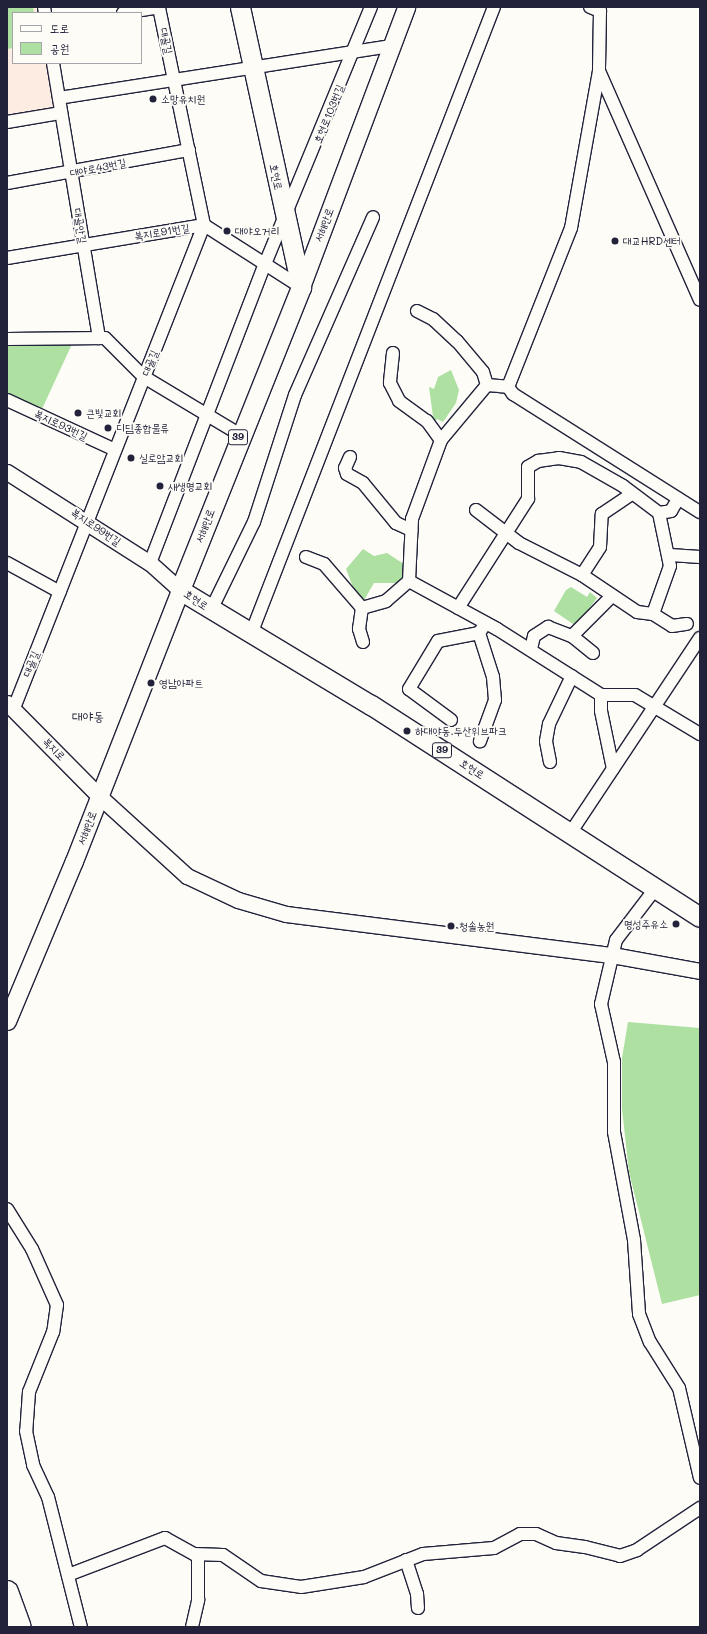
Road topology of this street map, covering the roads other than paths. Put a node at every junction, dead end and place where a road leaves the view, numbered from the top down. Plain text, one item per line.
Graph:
1 (159, 7) edge
2 (240, 7) edge
3 (371, 7) edge
4 (406, 7) edge
5 (494, 7) edge
6 (590, 7) edge
7 (129, 12) edge
8 (392, 46) junction
9 (354, 52) junction
10 (53, 64) edge
11 (253, 66) junction
12 (599, 71) junction
13 (174, 80) junction
14 (59, 98) junction
15 (61, 113) junction
16 (7, 122) edge
17 (189, 150) junction
18 (71, 173) junction
19 (7, 183) edge
20 (373, 217) dead end
21 (286, 221) junction
22 (204, 225) junction
23 (83, 245) junction
24 (7, 258) edge
25 (265, 264) junction
26 (301, 287) junction
27 (700, 300) edge
28 (417, 311) dead end
29 (100, 338) junction
30 (7, 339) edge
31 (393, 353) dead end
32 (144, 376) junction
33 (487, 385) junction
34 (508, 387) junction
35 (7, 400) edge
36 (208, 415) junction
37 (239, 434) junction
38 (441, 440) junction
39 (115, 450) junction
40 (350, 457) dead end
41 (7, 472) edge
42 (632, 494) junction
43 (678, 499) junction
44 (476, 510) dead end
45 (700, 512) edge
46 (659, 513) junction
47 (89, 522) junction
48 (411, 530) junction
49 (507, 534) junction
50 (670, 555) junction
51 (306, 556) dead end
52 (700, 557) edge
53 (7, 563) edge
54 (150, 563) junction
55 (582, 575) junction
56 (410, 581) junction
57 (180, 590) junction
58 (60, 592) junction
59 (611, 597) junction
60 (362, 608) junction
61 (458, 608) junction
62 (210, 610) junction
63 (653, 614) junction
64 (687, 624) dead end
65 (483, 628) junction
66 (251, 634) junction
67 (572, 636) junction
68 (700, 638) edge
69 (363, 642) dead end
70 (531, 649) junction
71 (593, 653) dead end
72 (572, 676) junction
73 (601, 695) junction
74 (655, 705) junction
75 (10, 706) edge
76 (451, 720) dead end
77 (700, 734) edge
78 (480, 741) dead end
79 (550, 762) dead end
80 (613, 769) junction
81 (99, 796) junction
82 (571, 832) junction
83 (655, 889) junction
84 (700, 917) edge
85 (612, 955) junction
86 (700, 971) edge
87 (7, 1020) edge
88 (7, 1209) edge
89 (700, 1478) edge
90 (700, 1508) edge
91 (198, 1555) junction
92 (406, 1560) junction
93 (68, 1575) junction
94 (7, 1592) edge
95 (418, 1608) dead end
96 (20, 1627) edge
97 (81, 1627) edge
98 (192, 1627) edge

1 - 7 street, 대골길
1 - 13 street, 대골길
2 - 11 main road, 호현로
3 - 9 street, 호현로103번길
4 - 8 main road, 서해안로
5 - 66 street
6 - 12 street
8 - 9 street
8 - 26 main road, 서해안로
9 - 11 street
9 - 21 street, 호현로103번길
10 - 14 street, 대골안길
11 - 13 street
11 - 21 main road, 호현로
12 - 27 street
12 - 34 street
13 - 14 street
13 - 17 street, 대골길
14 - 15 street, 대골안길
15 - 16 street
15 - 18 street, 대골안길
17 - 18 street, 대야로43번길
17 - 22 street, 대골길
18 - 19 street, 대야로43번길
18 - 23 street, 대골안길
20 - 62 street
21 - 25 street, 호현로103번길
21 - 26 main road, 호현로
22 - 23 street, 복지로91번길
22 - 25 street, 복지로91번길
22 - 32 street, 대골길
23 - 24 street, 복지로91번길
23 - 29 street, 대골안길
25 - 26 street, 복지로91번길
25 - 36 street, 호현로103번길
26 - 37 main road, 서해안로 / 39
28 - 33 street
29 - 30 street
29 - 32 street
31 - 38 street
32 - 36 street
32 - 39 street, 대골길
33 - 34 street
33 - 38 street
34 - 43 street
35 - 39 street, 복지로93번길
36 - 37 street
36 - 54 street, 호현로103번길
37 - 57 main road, 서해안로 / 39
38 - 48 street
39 - 47 street, 대골길
40 - 48 street
41 - 47 street, 복지로99번길
42 - 46 street
42 - 49 street
42 - 55 street
43 - 45 street
43 - 46 street
44 - 49 street
46 - 50 street
47 - 54 street, 복지로99번길
47 - 58 street, 대골길
48 - 56 street
49 - 55 street
49 - 61 street
50 - 52 street
50 - 63 street
51 - 60 street
53 - 58 street
54 - 57 street, 복지로99번길
55 - 59 street
56 - 60 street
56 - 61 street
57 - 62 main road, 호현로 / 39
57 - 81 main road, 서해안로
58 - 75 street, 대골길
59 - 63 street
59 - 67 street
60 - 69 street
61 - 65 street
62 - 66 main road, 호현로 / 39
63 - 64 street
65 - 70 street
65 - 76 street
65 - 78 street
66 - 82 main road, 호현로 / 39
67 - 70 street
67 - 71 street
68 - 74 street
70 - 72 street
72 - 73 street
72 - 79 street
73 - 74 street
73 - 80 street
74 - 77 street
74 - 80 street
75 - 81 street, 복지로
80 - 82 street
81 - 85 street, 복지로
81 - 87 main road, 서해안로
82 - 83 main road, 호현로 / 39
83 - 84 main road, 호현로 / 39
83 - 85 street
85 - 86 street, 복지로
85 - 89 street
88 - 93 street
90 - 92 street
91 - 92 street
91 - 93 street
91 - 98 street
92 - 95 street
93 - 97 street
94 - 96 highway

